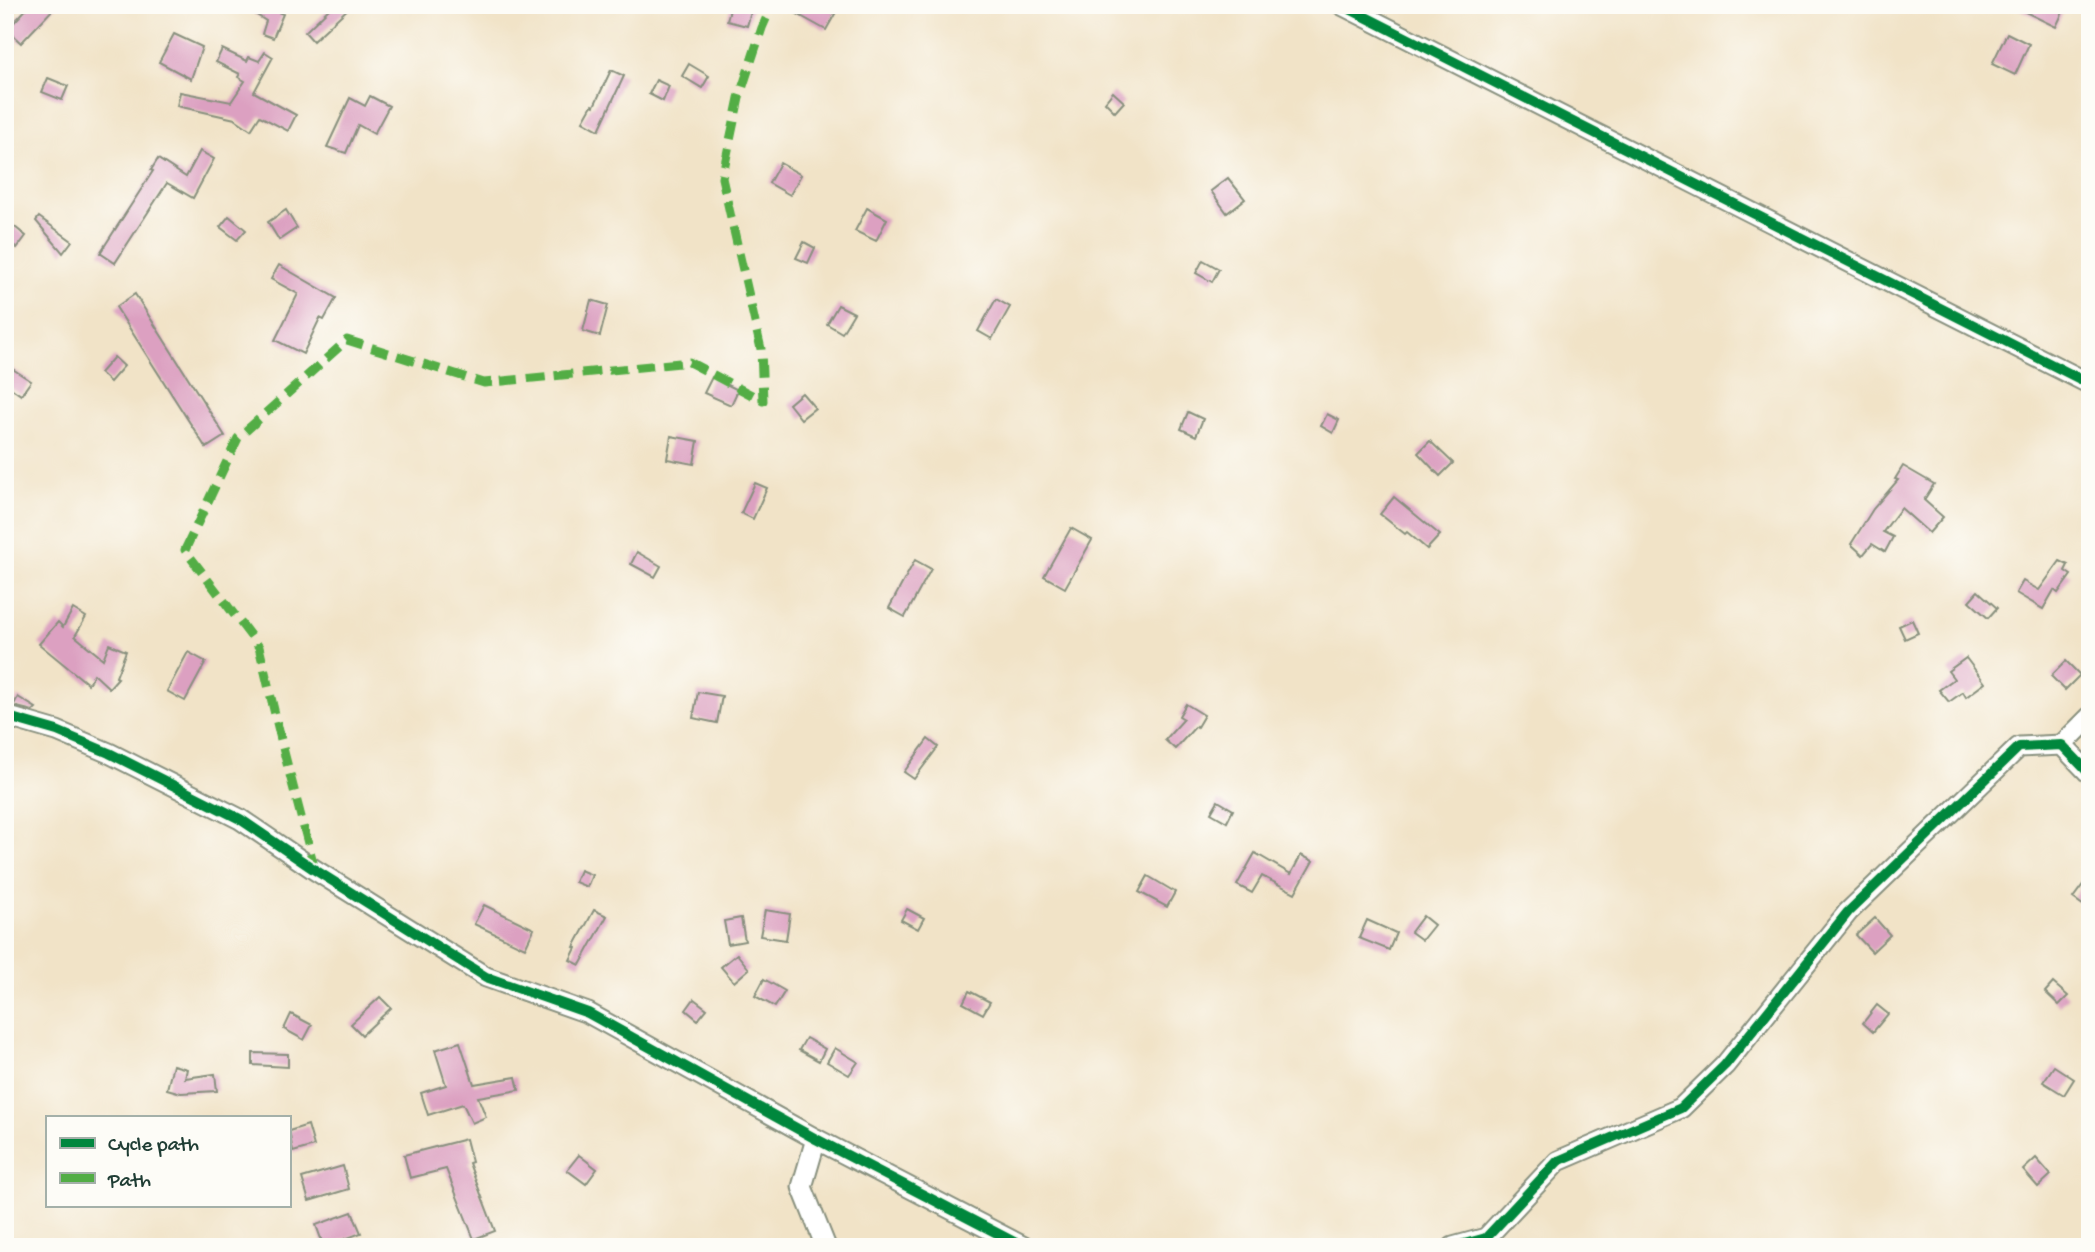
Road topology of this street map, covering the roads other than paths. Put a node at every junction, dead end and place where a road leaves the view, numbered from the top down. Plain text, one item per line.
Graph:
1 (1342, 5) edge
2 (2090, 384) edge
3 (5, 716) edge
4 (2090, 717) edge
5 (2062, 745) junction
6 (2088, 772) edge
7 (816, 1139) junction
8 (826, 1247) edge
9 (1024, 1247) edge
10 (1453, 1247) edge

1 - 2 street
3 - 7 street
4 - 5 street
5 - 6 street
5 - 10 street
7 - 8 street
7 - 9 street

